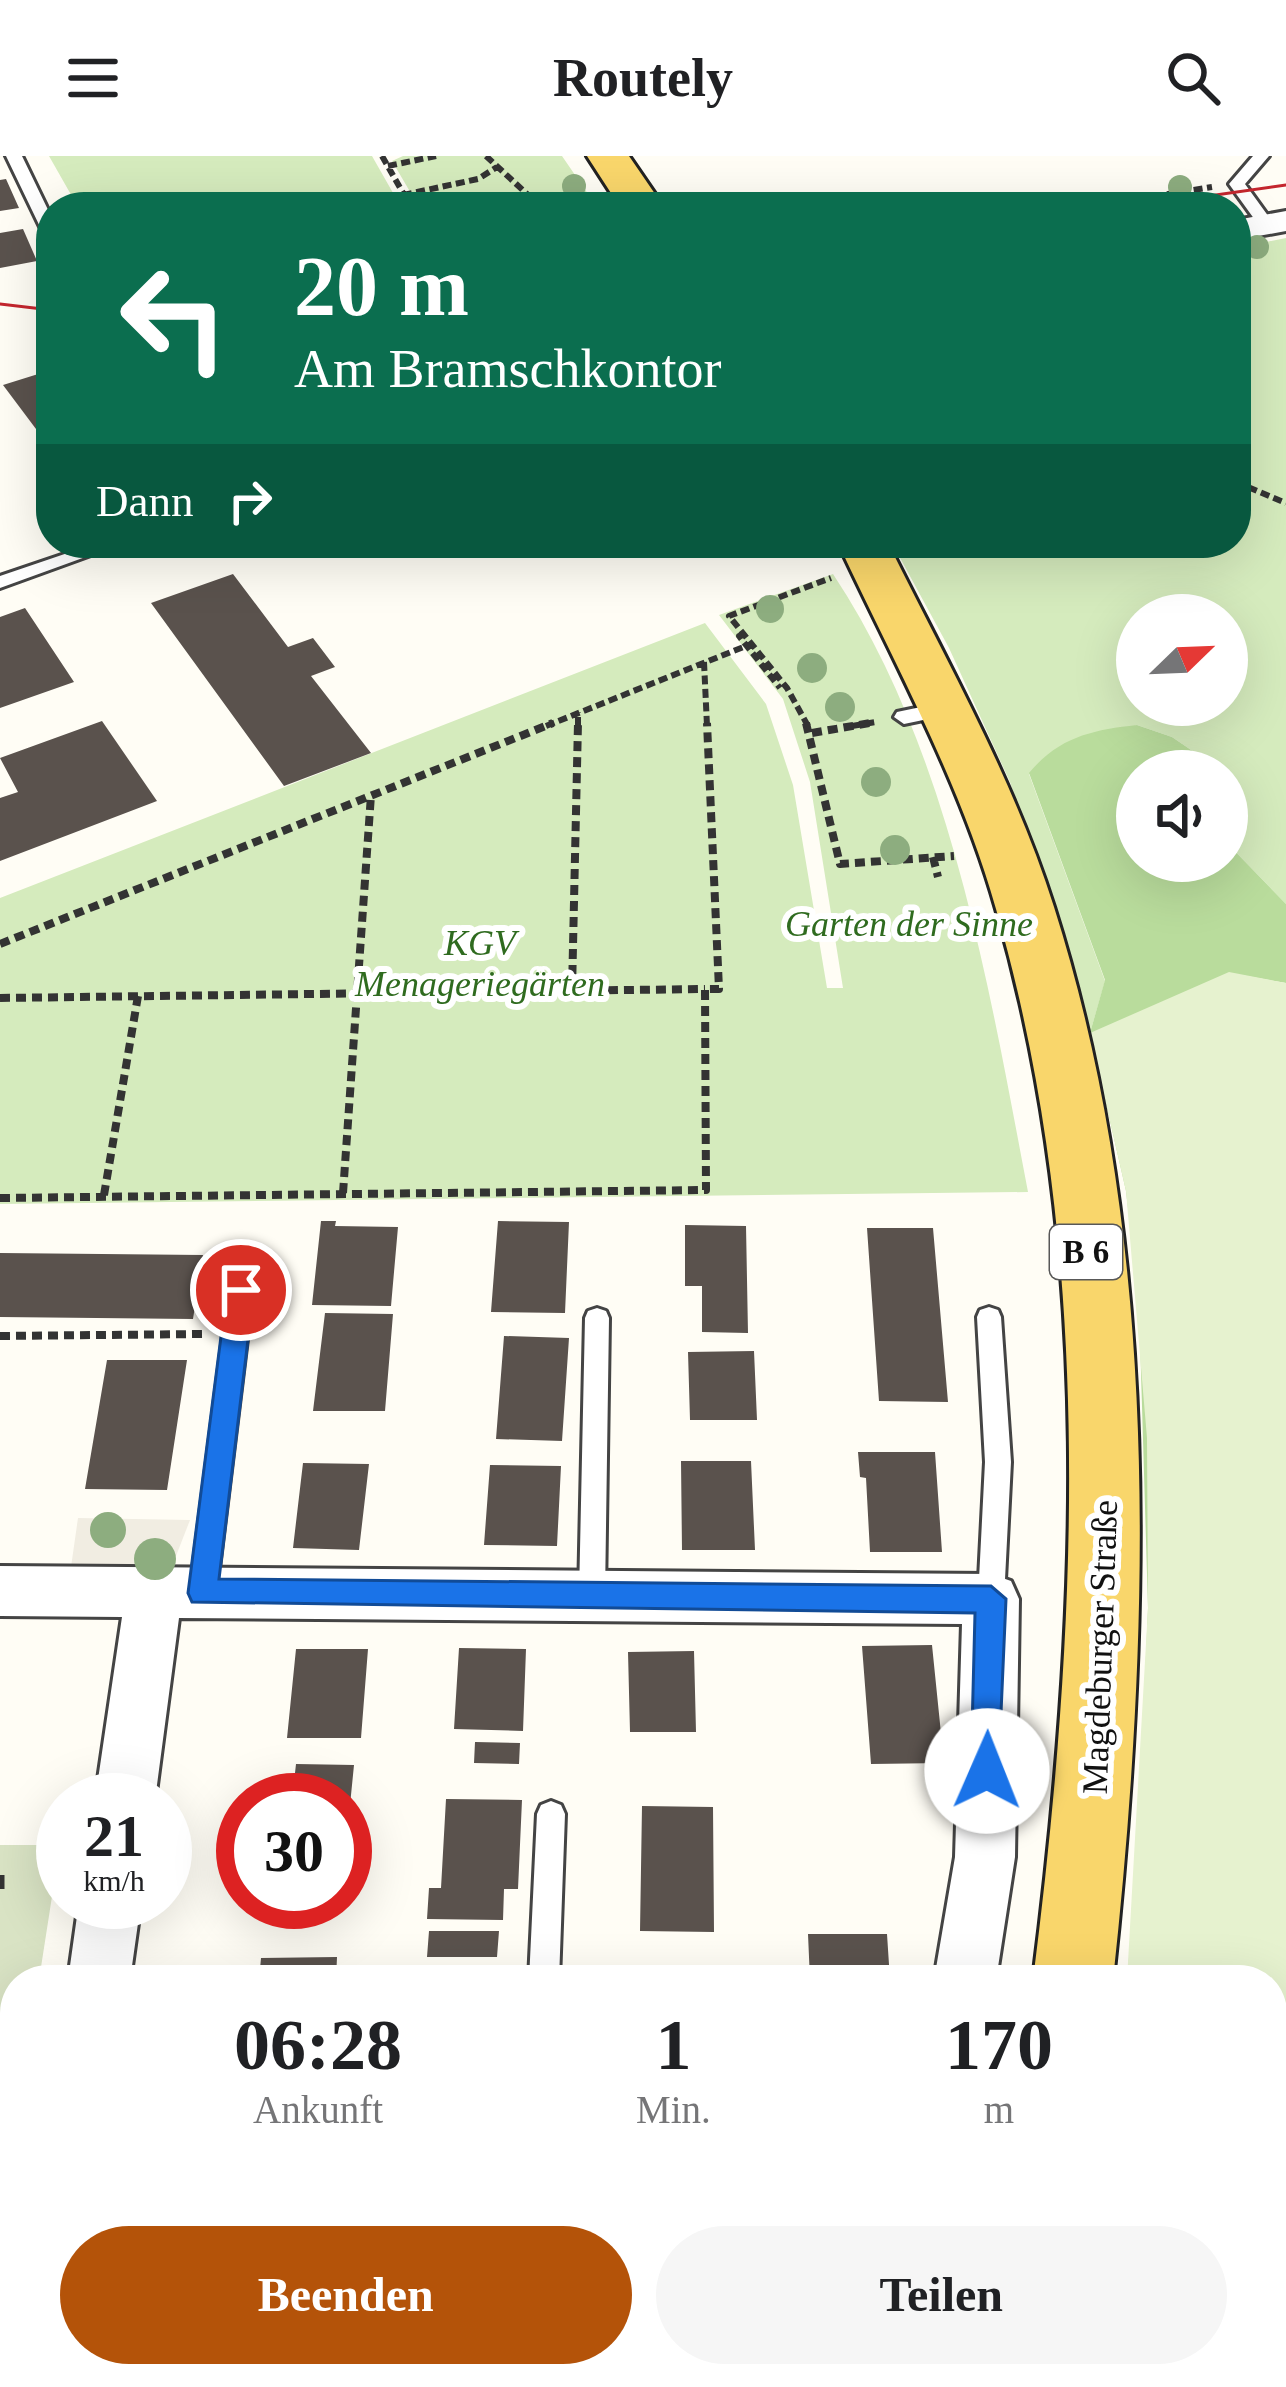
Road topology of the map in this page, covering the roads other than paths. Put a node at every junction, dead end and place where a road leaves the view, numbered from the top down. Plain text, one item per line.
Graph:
1 (14, 156) edge
2 (608, 156) edge
3 (1261, 156) edge
4 (631, 192) edge
5 (1242, 192) edge
6 (36, 202) edge
7 (71, 558) edge
8 (867, 558) edge
9 (0, 582) edge
10 (241, 1290) dead end
11 (988, 1317) dead end
12 (597, 1318) dead end
13 (0, 1591) edge
14 (178, 1593) junction
15 (592, 1596) junction
16 (991, 1599) junction
17 (131, 1773) edge
18 (551, 1814) dead end
19 (106, 1929) edge
20 (101, 1965) edge
21 (545, 1965) edge
22 (967, 1965) edge
23 (1075, 1965) edge

1 - 6 lane
2 - 4 main road
3 - 5 lane
7 - 9 lane
8 - 23 main road, Magdeburger Straße / B 6
10 - 14 lane
11 - 16 lane
12 - 15 lane
13 - 14 street
14 - 15 street
14 - 17 street
15 - 16 street
16 - 22 street
18 - 21 lane
19 - 20 street

